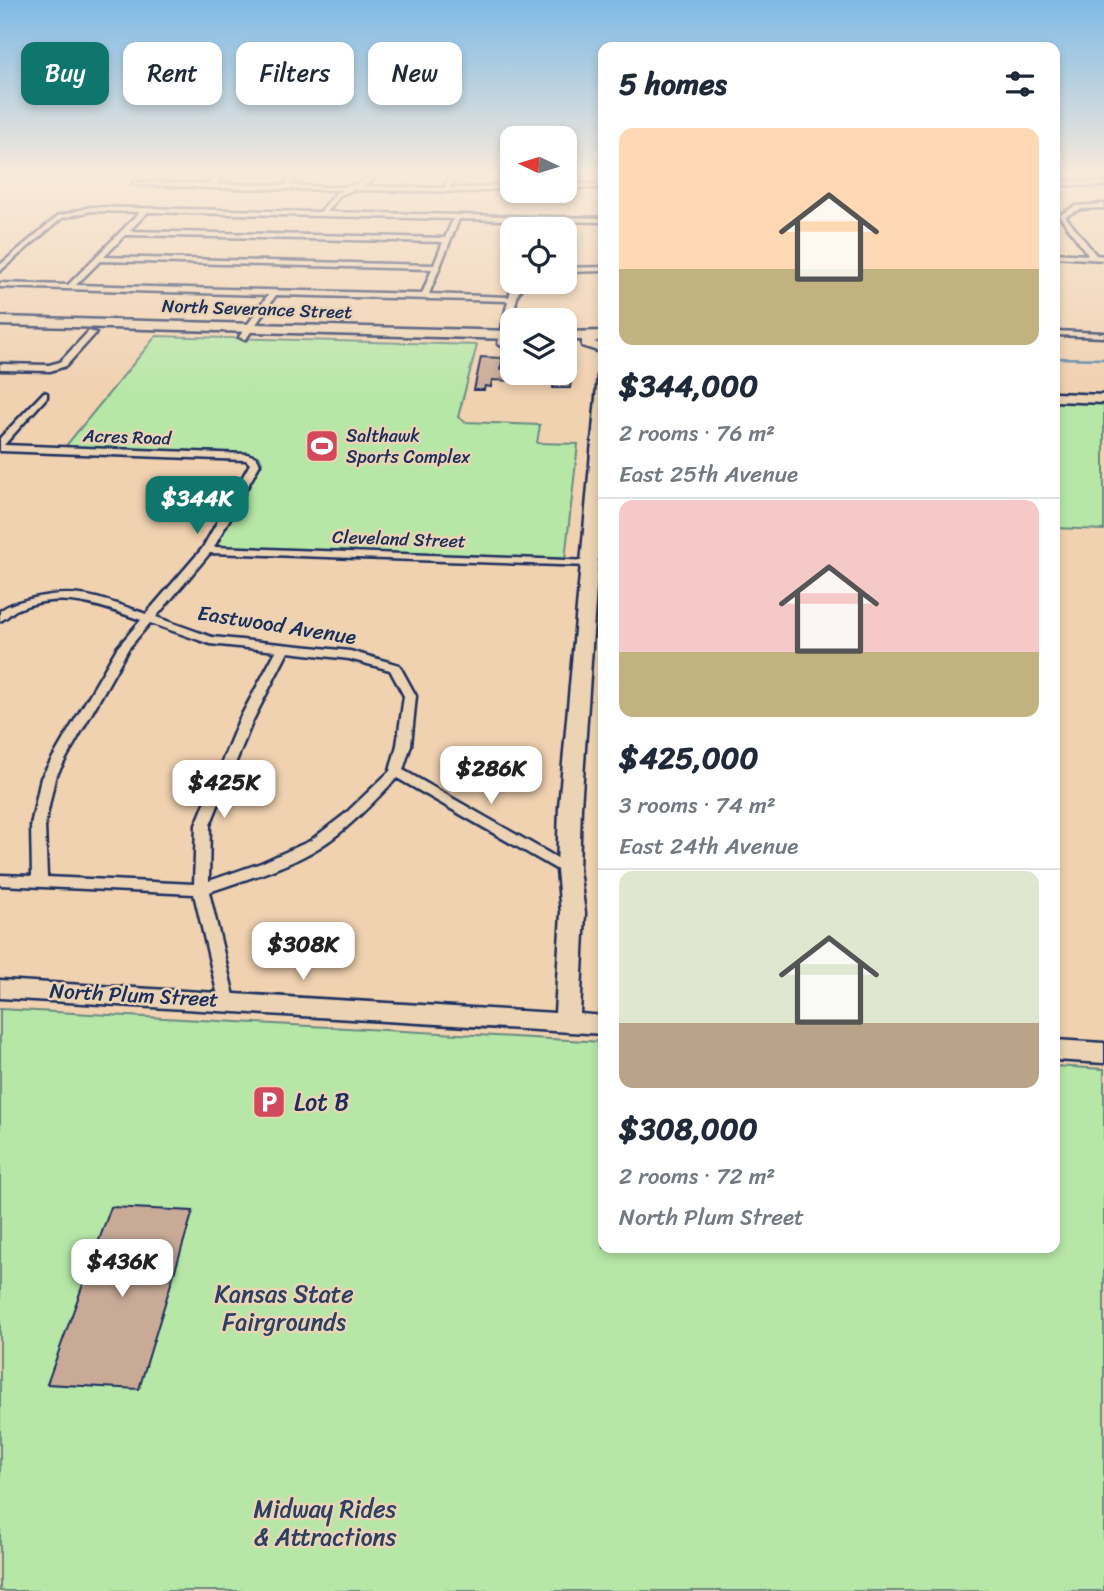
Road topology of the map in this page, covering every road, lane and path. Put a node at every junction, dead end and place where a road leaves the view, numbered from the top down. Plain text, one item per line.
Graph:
1 (26, 246) edge
2 (111, 246) edge
3 (444, 246) edge
4 (1085, 246) edge
5 (1060, 255) edge
6 (1093, 256) junction
7 (1104, 258) edge
8 (98, 259) junction
9 (436, 267) junction
10 (0, 269) edge
11 (598, 269) edge
12 (577, 270) edge
13 (0, 285) edge
14 (70, 287) junction
15 (274, 293) junction
16 (514, 294) edge
17 (425, 296) junction
18 (512, 299) junction
19 (511, 308) edge
20 (0, 321) edge
21 (0, 331) edge
22 (246, 332) junction
23 (92, 333) junction
24 (1060, 333) edge
25 (1104, 335) edge
26 (577, 338) edge
27 (500, 340) edge
28 (598, 342) edge
29 (598, 342) edge
30 (577, 345) edge
31 (0, 367) edge
32 (44, 395) dead end
33 (1060, 397) edge
34 (1104, 398) edge
35 (0, 446) edge
36 (598, 450) edge
37 (207, 550) junction
38 (589, 563) junction
39 (0, 617) edge
40 (145, 619) junction
41 (283, 649) junction
42 (396, 772) junction
43 (568, 870) junction
44 (0, 880) edge
45 (40, 881) junction
46 (201, 888) junction
47 (0, 989) edge
48 (226, 1000) junction
49 (567, 1023) junction
50 (598, 1025) edge
51 (1060, 1050) edge
52 (1104, 1053) edge

1 - 10 street
2 - 8 street
3 - 9 street
4 - 6 street
5 - 6 street
6 - 7 street
8 - 9 street
8 - 14 street
9 - 17 street
11 - 12 street
13 - 14 street
14 - 15 street
15 - 17 street
15 - 22 street
16 - 18 street
17 - 18 street
18 - 19 street
20 - 22 street, North Severance Street
21 - 23 street, North Severance Street
22 - 23 street, North Severance Street
22 - 27 street, North Severance Street
23 - 31 street
24 - 25 street
26 - 28 street
29 - 30 street
32 - 35 street
33 - 34 street
35 - 37 street, Acres Road
36 - 38 street
37 - 38 street, Cleveland Street
37 - 40 street
38 - 43 street
39 - 40 street, Eastwood Avenue
40 - 41 street, Eastwood Avenue
40 - 45 street
41 - 42 street, Eastwood Avenue
41 - 46 street
42 - 43 street
42 - 46 street
43 - 49 street
44 - 45 street
45 - 46 street
46 - 48 street
47 - 48 street, North Plum Street
48 - 49 street, North Plum Street
49 - 50 street, North Plum Street
51 - 52 street

